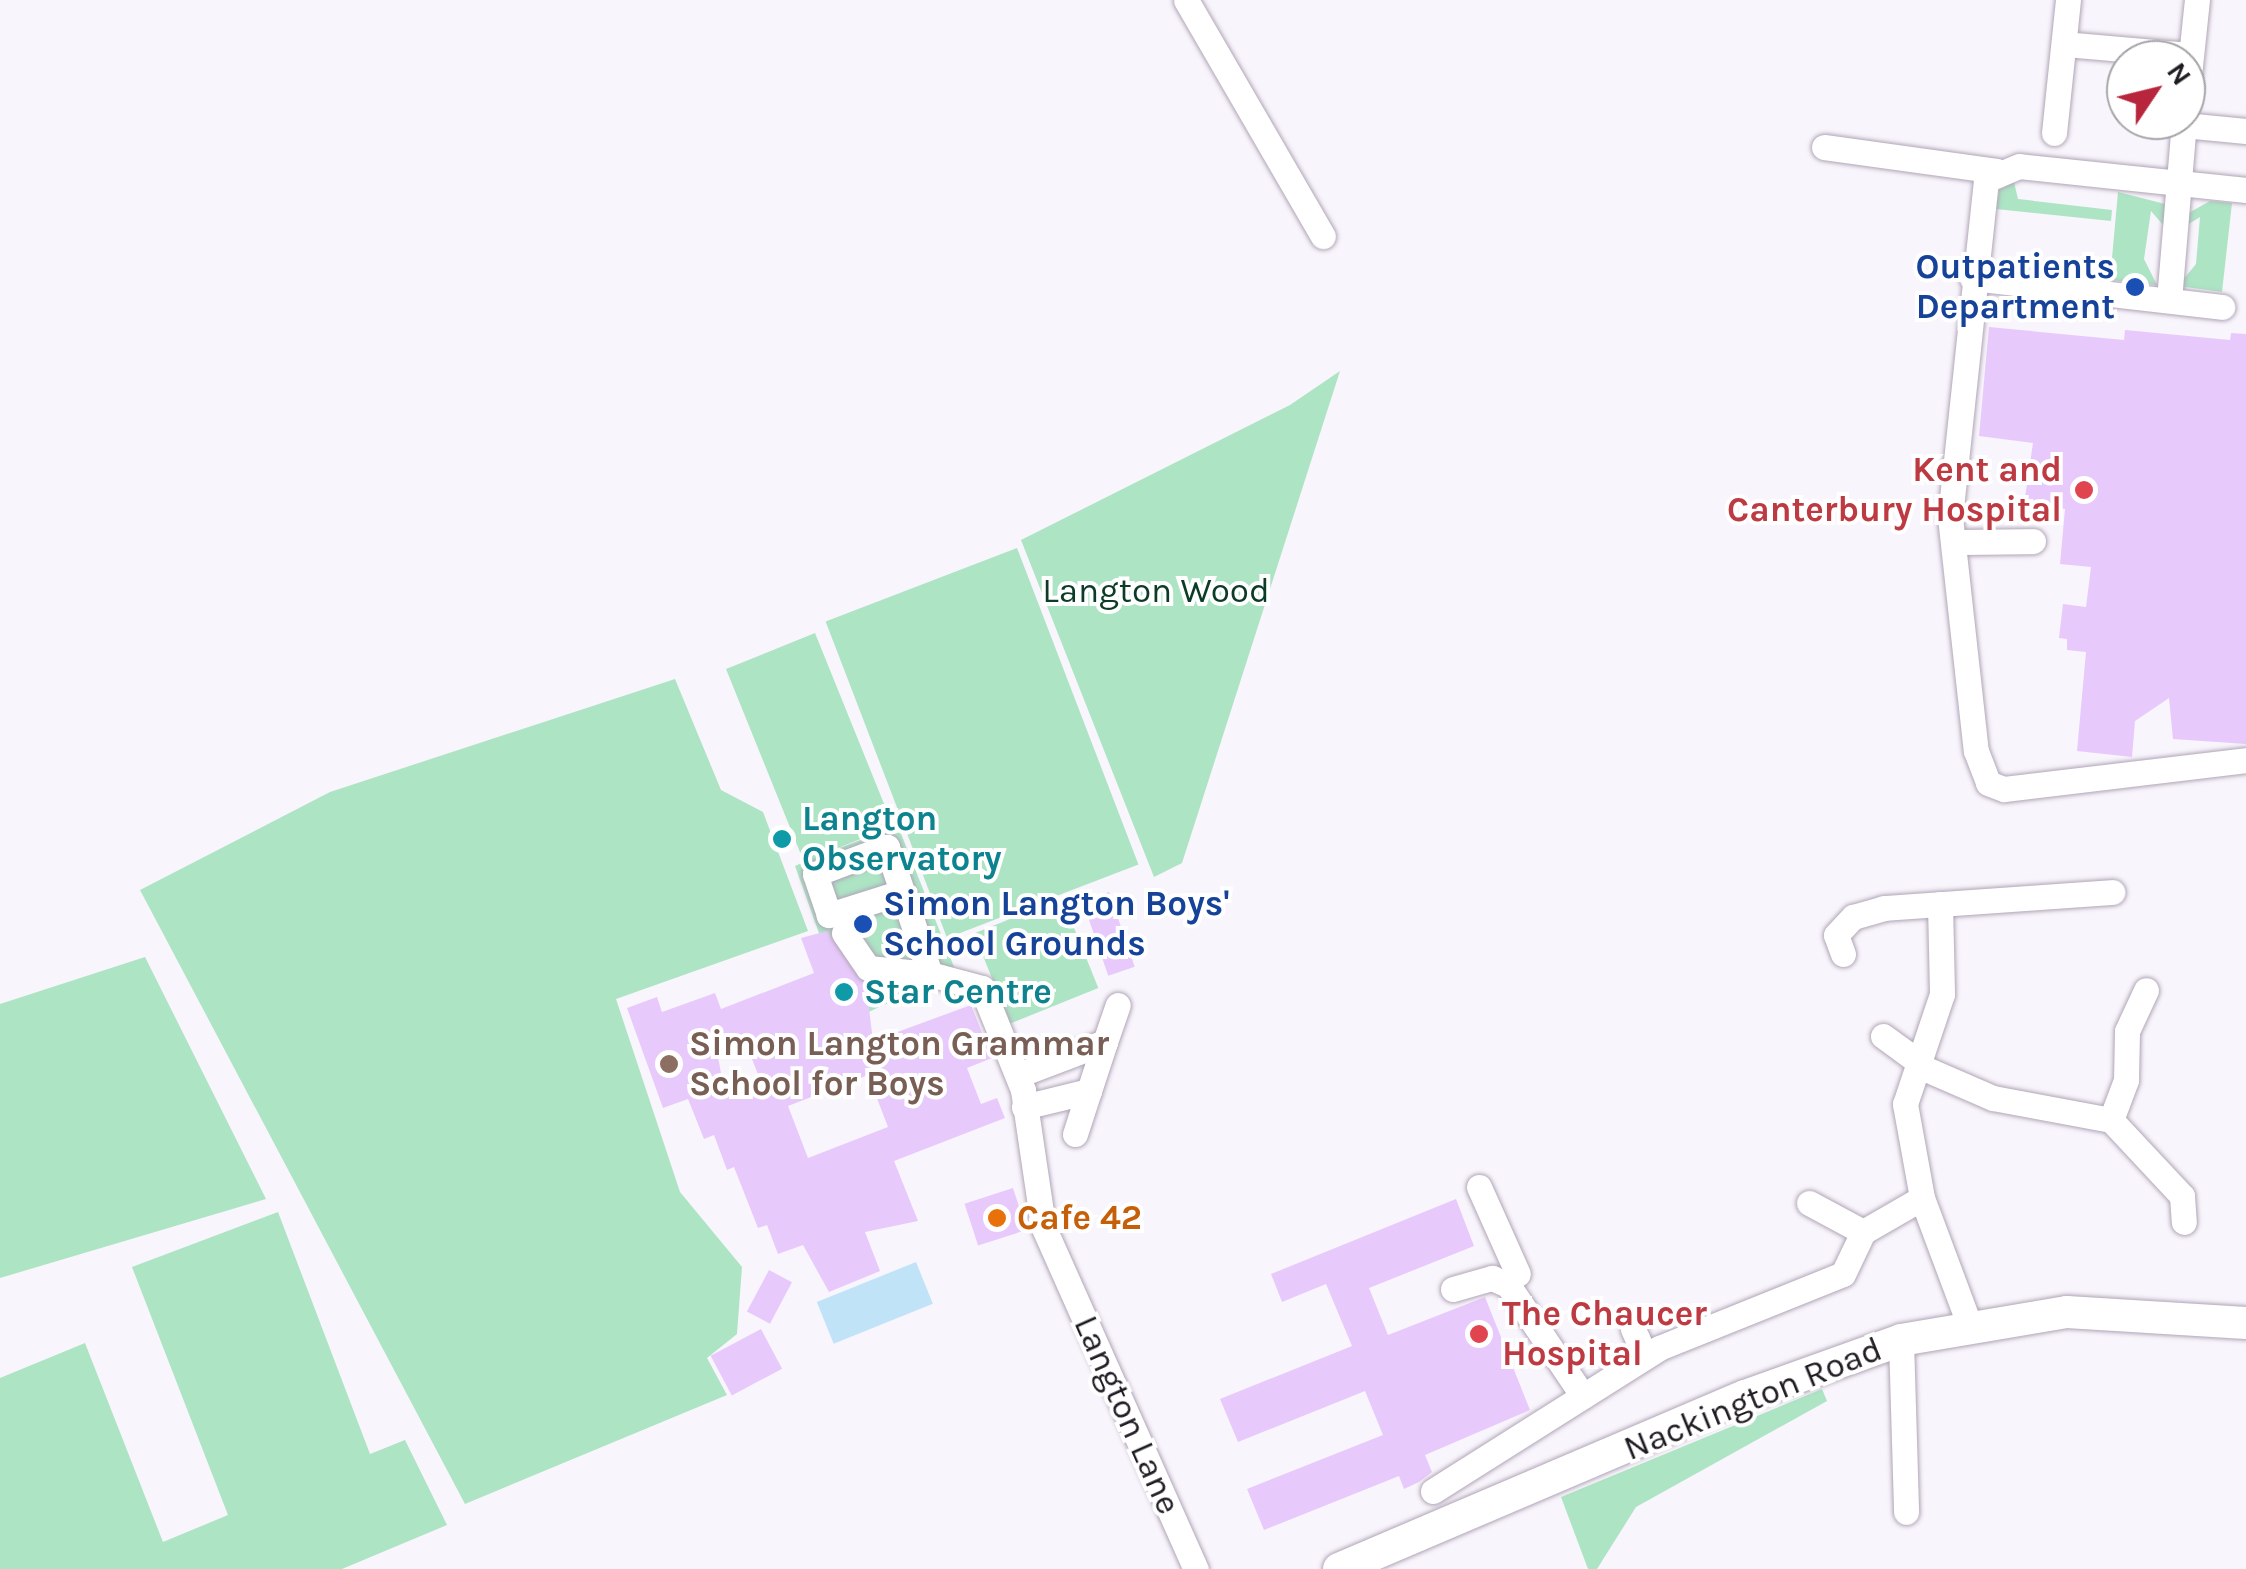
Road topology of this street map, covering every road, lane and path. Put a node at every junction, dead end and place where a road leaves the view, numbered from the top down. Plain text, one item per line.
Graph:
1 (1186, 0) edge
2 (2068, 0) edge
3 (2197, 0) edge
4 (2193, 40) edge
5 (2064, 44) junction
6 (2106, 48) edge
7 (2206, 122) edge
8 (2246, 131) edge
9 (2054, 133) dead end
10 (2182, 140) edge
11 (1824, 147) dead end
12 (1996, 171) junction
13 (2178, 181) junction
14 (2246, 190) edge
15 (1323, 236) dead end
16 (1972, 278) junction
17 (2168, 300) junction
18 (2222, 306) dead end
19 (2032, 539) dead end
20 (1954, 542) junction
21 (2246, 760) edge
22 (902, 892) dead end
23 (2112, 892) dead end
24 (1940, 904) junction
25 (844, 932) dead end
26 (1843, 954) dead end
27 (930, 974) junction
28 (2146, 990) dead end
29 (1118, 1004) dead end
30 (1883, 1036) dead end
31 (1105, 1042) junction
32 (1920, 1064) junction
33 (1018, 1076) junction
34 (1090, 1091) junction
35 (1024, 1107) junction
36 (2111, 1120) junction
37 (1075, 1134) dead end
38 (1479, 1187) dead end
39 (1922, 1198) junction
40 (1809, 1203) dead end
41 (2184, 1222) dead end
42 (1863, 1232) junction
43 (1517, 1276) junction
44 (1453, 1289) dead end
45 (2246, 1323) edge
46 (1968, 1324) junction
47 (1634, 1329) dead end
48 (1902, 1340) junction
49 (1645, 1356) junction
50 (1583, 1396) junction
51 (1433, 1491) dead end
52 (1906, 1512) dead end
53 (1196, 1569) edge
54 (1338, 1569) edge

1 - 15 street
2 - 5 street
3 - 4 street
5 - 6 street
5 - 9 street
7 - 8 street
10 - 13 street
11 - 12 street
12 - 13 street
12 - 16 street
13 - 14 street
13 - 17 street
16 - 17 street
16 - 20 street
17 - 18 street
19 - 20 street
20 - 21 street
22 - 27 street
23 - 24 street
24 - 26 street
24 - 32 street
25 - 27 street
27 - 33 street, Langton Lane
28 - 36 street
29 - 31 street
30 - 32 street
31 - 33 street
31 - 34 street
32 - 36 street
32 - 39 street
33 - 35 street, Langton Lane
34 - 35 street
34 - 37 street
35 - 53 street, Langton Lane
36 - 41 street
38 - 43 street
39 - 42 street
39 - 46 street
40 - 42 street
42 - 49 street
43 - 44 street
43 - 50 street
45 - 46 main road, Nackington Road
46 - 48 main road, Nackington Road
47 - 49 street
48 - 52 street
48 - 54 main road, Nackington Road
49 - 50 street
50 - 51 street

